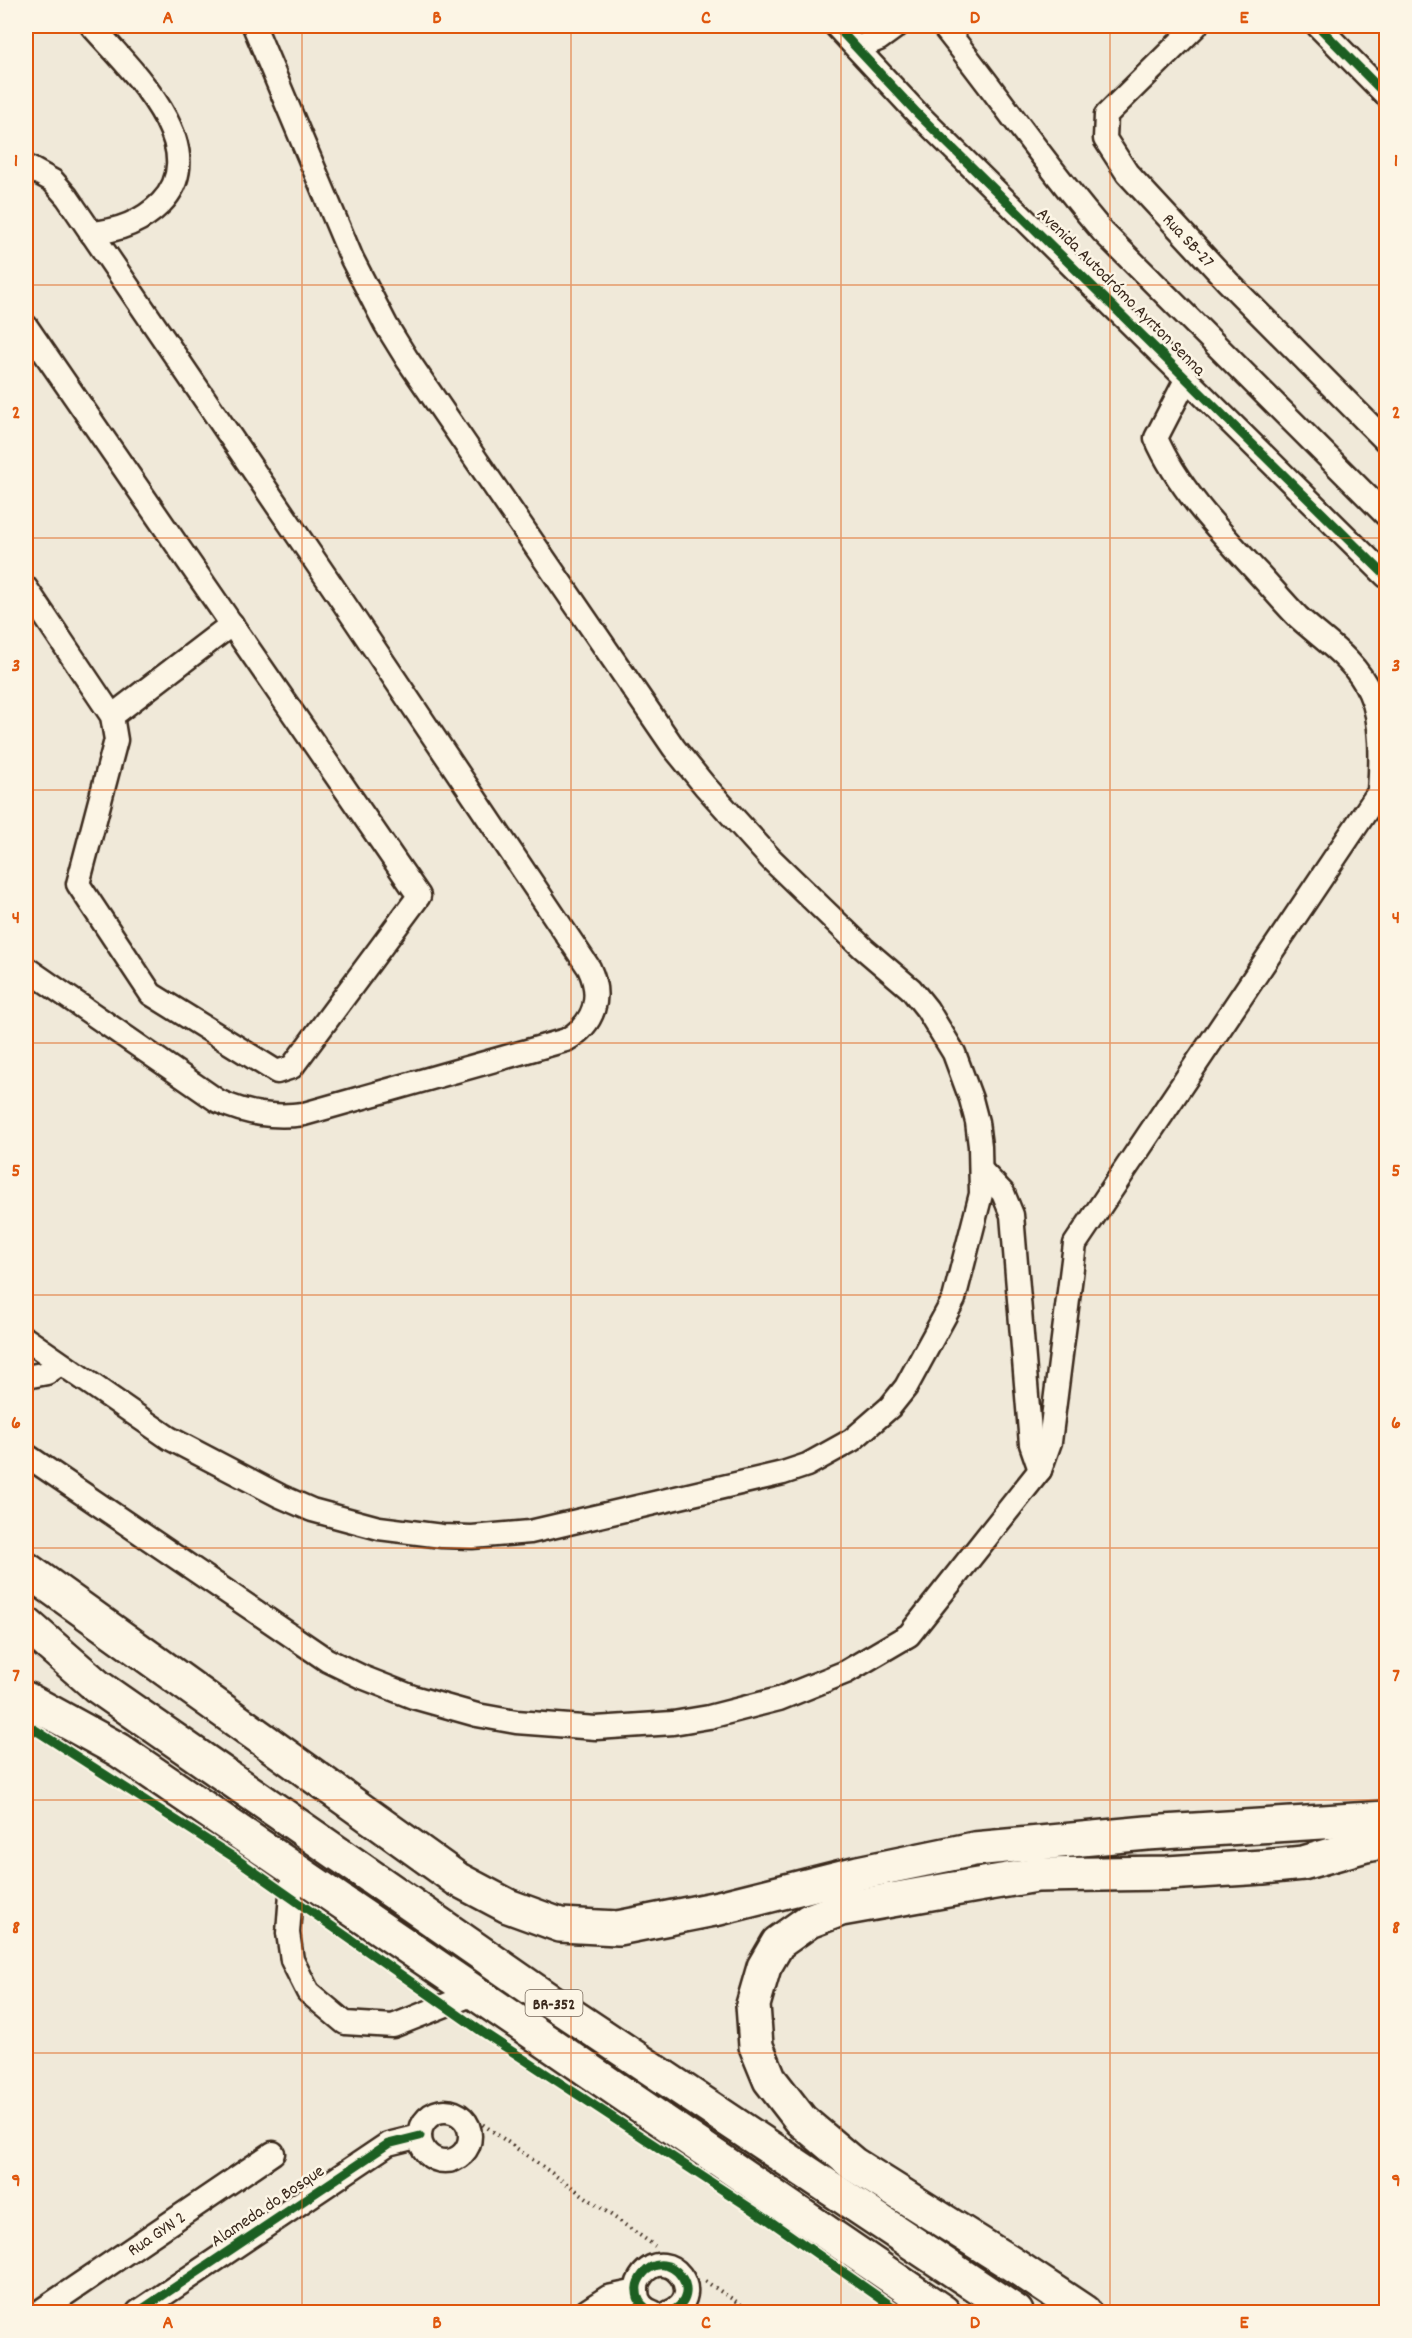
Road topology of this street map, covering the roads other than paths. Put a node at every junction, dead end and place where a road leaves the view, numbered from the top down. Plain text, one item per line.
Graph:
1 (92, 26) edge
2 (254, 26) edge
3 (836, 26) edge
4 (897, 26) edge
5 (943, 26) edge
6 (1196, 26) edge
7 (1317, 26) edge
8 (856, 48) junction
9 (1386, 95) edge
10 (26, 166) edge
11 (92, 233) junction
12 (28, 334) edge
13 (1187, 378) junction
14 (1386, 441) edge
15 (1386, 515) edge
16 (1386, 576) edge
17 (26, 588) edge
18 (232, 624) junction
19 (112, 716) junction
20 (26, 968) edge
21 (981, 1170) junction
22 (26, 1339) edge
23 (60, 1364) junction
24 (26, 1377) edge
25 (26, 1455) edge
26 (1040, 1470) junction
27 (26, 1569) edge
28 (26, 1624) edge
29 (26, 1638) edge
30 (96, 1686) junction
31 (26, 1699) edge
32 (1386, 1818) edge
33 (1386, 1841) edge
34 (292, 1867) junction
35 (476, 1993) junction
36 (420, 2136) junction
37 (273, 2153) dead end
38 (637, 2291) junction
39 (39, 2313) edge
40 (138, 2313) edge
41 (585, 2313) edge
42 (653, 2313) edge
43 (670, 2313) edge
44 (943, 2313) edge
45 (1017, 2313) edge
46 (1084, 2313) edge

1 - 11 street
2 - 21 street
3 - 8 street, Avenida Autodrómo Ayrton Senna
4 - 8 street
5 - 15 street, Avenida Autodrómo Ayrton Senna
6 - 14 street, Rua SB-27
7 - 9 street
8 - 13 street, Avenida Autodrómo Ayrton Senna
10 - 11 street
11 - 20 street
12 - 18 street
13 - 16 street, Avenida Autodrómo Ayrton Senna
13 - 26 street
17 - 19 street
18 - 19 street
18 - 19 street
21 - 23 street
21 - 26 street
22 - 23 street
23 - 24 street
25 - 26 street
27 - 32 highway
28 - 30 highway
29 - 30 highway, BR-352
30 - 45 highway, BR-352
31 - 34 highway, BR-352
33 - 46 highway
34 - 35 highway, BR-352
34 - 35 street
35 - 44 highway, BR-352
36 - 36 street
36 - 40 street, Alameda do Bosque
37 - 39 street, Rua GYN 2
38 - 41 street
38 - 42 street
38 - 43 street

